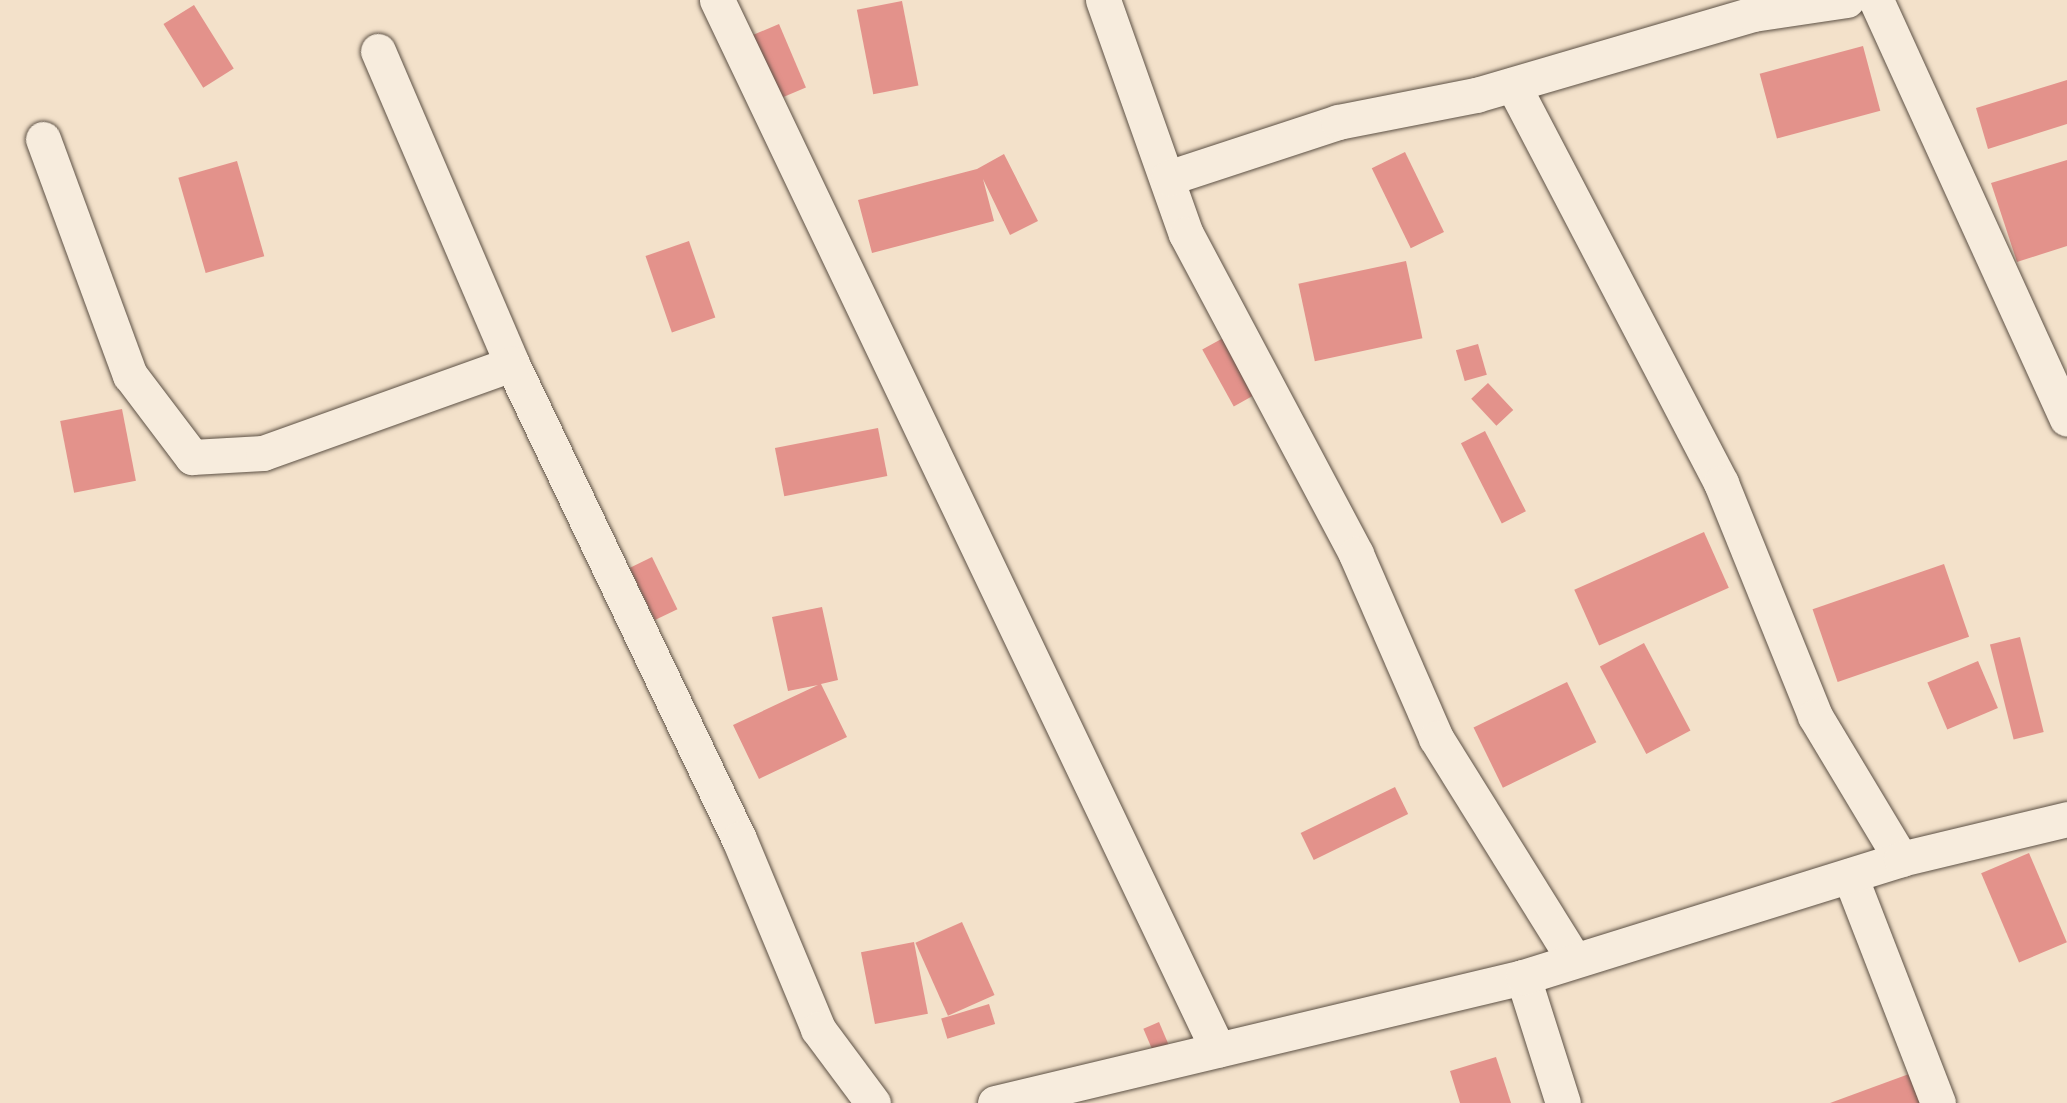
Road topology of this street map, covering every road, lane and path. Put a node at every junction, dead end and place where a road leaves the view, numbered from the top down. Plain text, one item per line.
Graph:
1 (716, 0) edge
2 (1104, 0) edge
3 (1846, 0) edge
4 (1876, 0) edge
5 (378, 51) dead end
6 (1512, 85) junction
7 (43, 138) dead end
8 (1168, 178) junction
9 (512, 364) junction
10 (2067, 419) edge
11 (2067, 819) edge
12 (1901, 859) junction
13 (1850, 876) junction
14 (1573, 958) junction
15 (1523, 976) junction
16 (1218, 1050) junction
17 (874, 1103) edge
18 (995, 1103) edge
19 (1563, 1103) edge
20 (1938, 1103) edge

1 - 16 street
2 - 8 street
3 - 6 street
4 - 10 street
5 - 9 street
6 - 8 street
6 - 12 street
7 - 9 street
8 - 14 street
9 - 17 street
11 - 12 street
12 - 13 street
13 - 14 street
13 - 20 street
14 - 15 street
15 - 16 street
15 - 19 street
16 - 18 street

